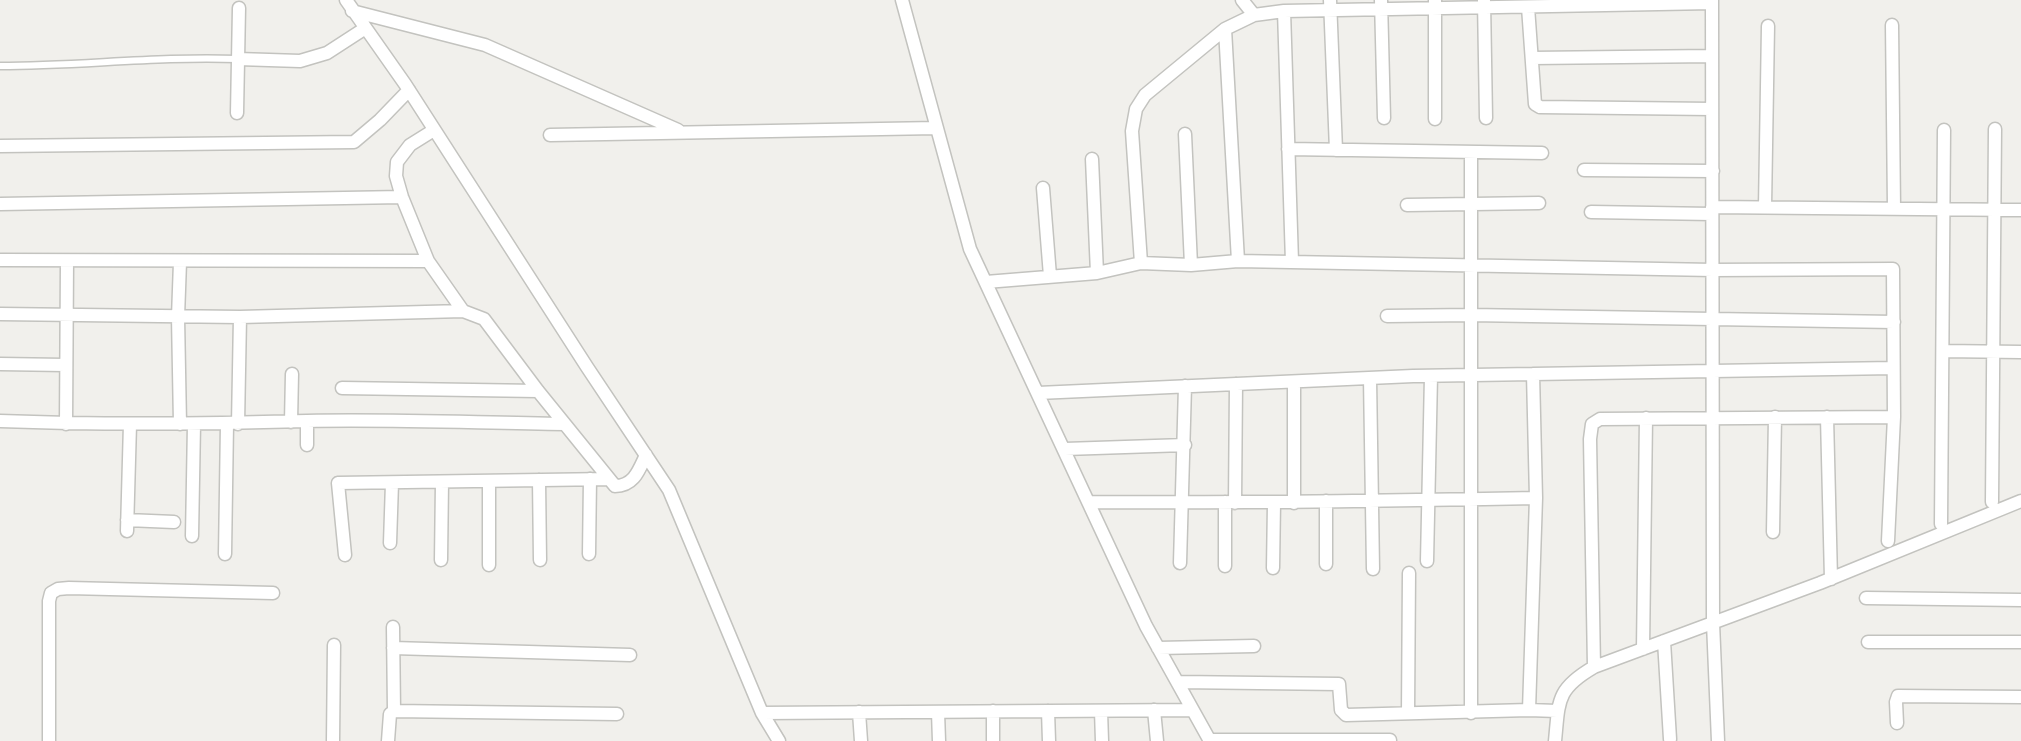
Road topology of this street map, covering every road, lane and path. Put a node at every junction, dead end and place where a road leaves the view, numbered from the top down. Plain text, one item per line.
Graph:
1 (902, 0) edge
2 (1242, 0) edge
3 (1649, 2) edge
4 (1712, 2) edge
5 (1599, 3) edge
6 (1435, 4) edge
7 (1484, 4) edge
8 (1533, 4) edge
9 (349, 5) edge
10 (1331, 5) edge
11 (1381, 5) edge
12 (239, 8) dead end
13 (1284, 11) junction
14 (1254, 15) junction
15 (1892, 25) dead end
16 (1768, 26) dead end
17 (364, 29) junction
18 (1226, 29) junction
19 (1712, 56) junction
20 (1532, 58) junction
21 (238, 60) junction
22 (0, 66) edge
23 (408, 90) junction
24 (1712, 109) junction
25 (238, 113) dead end
26 (1384, 118) dead end
27 (1486, 118) dead end
28 (1434, 119) dead end
29 (936, 128) junction
30 (1995, 129) dead end
31 (434, 130) junction
32 (1944, 130) dead end
33 (682, 132) junction
34 (550, 134) dead end
35 (1185, 134) dead end
36 (0, 146) edge
37 (1288, 149) junction
38 (1336, 150) junction
39 (1471, 152) junction
40 (1542, 154) dead end
41 (1092, 159) dead end
42 (1584, 170) dead end
43 (1713, 171) junction
44 (1043, 188) dead end
45 (402, 198) junction
46 (1471, 203) junction
47 (1539, 203) dead end
48 (0, 204) edge
49 (1407, 205) dead end
50 (1765, 207) junction
51 (1894, 208) junction
52 (1944, 209) junction
53 (1996, 209) junction
54 (1712, 210) junction
55 (2021, 210) edge
56 (1591, 212) dead end
57 (0, 260) edge
58 (67, 261) junction
59 (428, 261) junction
60 (180, 262) junction
61 (1238, 262) junction
62 (1292, 262) junction
63 (1141, 263) junction
64 (1191, 265) junction
65 (1470, 266) junction
66 (1713, 270) junction
67 (1096, 273) junction
68 (1050, 276) junction
69 (986, 282) junction
70 (463, 311) junction
71 (0, 314) edge
72 (1471, 315) junction
73 (66, 316) junction
74 (1387, 316) dead end
75 (178, 317) junction
76 (240, 317) junction
77 (1713, 319) junction
78 (1894, 322) junction
79 (1943, 352) junction
80 (1994, 352) junction
81 (2021, 352) edge
82 (0, 364) edge
83 (65, 364) junction
84 (1893, 368) junction
85 (1713, 372) junction
86 (292, 374) dead end
87 (1533, 374) junction
88 (1431, 376) junction
89 (1472, 376) junction
90 (1370, 378) junction
91 (1294, 382) junction
92 (1236, 384) junction
93 (1185, 386) junction
94 (342, 388) dead end
95 (538, 391) junction
96 (1038, 393) junction
97 (1713, 417) junction
98 (1774, 417) junction
99 (1827, 417) junction
100 (1894, 417) junction
101 (1646, 418) junction
102 (0, 421) edge
103 (308, 421) junction
104 (291, 422) junction
105 (66, 424) junction
106 (130, 424) junction
107 (180, 424) junction
108 (194, 424) junction
109 (233, 424) junction
110 (564, 424) junction
111 (307, 445) dead end
112 (1185, 445) junction
113 (1065, 449) junction
114 (646, 455) junction
115 (590, 479) junction
116 (608, 479) junction
117 (539, 480) junction
118 (489, 481) junction
119 (442, 482) junction
120 (392, 483) junction
121 (1536, 498) junction
122 (1372, 499) junction
123 (1473, 499) junction
124 (1428, 500) junction
125 (1326, 501) junction
126 (2021, 501) edge
127 (1089, 502) junction
128 (1180, 502) junction
129 (1230, 502) junction
130 (1992, 502) dead end
131 (1274, 503) junction
132 (1294, 503) junction
133 (174, 522) dead end
134 (1941, 524) dead end
135 (1773, 532) dead end
136 (192, 536) dead end
137 (1888, 541) dead end
138 (390, 543) dead end
139 (225, 554) dead end
140 (589, 554) dead end
141 (345, 555) dead end
142 (441, 560) dead end
143 (540, 560) dead end
144 (1427, 561) dead end
145 (1180, 563) dead end
146 (1326, 564) dead end
147 (489, 565) dead end
148 (1225, 566) dead end
149 (1273, 568) dead end
150 (1374, 569) dead end
151 (1409, 573) dead end
152 (1831, 579) junction
153 (273, 593) dead end
154 (1866, 598) dead end
155 (2021, 600) edge
156 (1713, 623) junction
157 (393, 626) dead end
158 (1664, 641) junction
159 (1868, 642) dead end
160 (2021, 642) edge
161 (334, 646) dead end
162 (1254, 646) dead end
163 (393, 648) junction
164 (1158, 648) junction
165 (1643, 649) junction
166 (630, 655) dead end
167 (1594, 667) junction
168 (1179, 682) junction
169 (2021, 697) edge
170 (1154, 710) junction
171 (1192, 710) junction
172 (1529, 710) junction
173 (394, 711) junction
174 (993, 711) junction
175 (1048, 711) junction
176 (1101, 711) junction
177 (1556, 711) junction
178 (859, 712) junction
179 (938, 712) junction
180 (762, 713) junction
181 (1408, 713) junction
182 (1471, 713) junction
183 (617, 714) dead end
184 (1897, 723) dead end
185 (1670, 739) dead end
186 (1390, 740) edge
187 (49, 741) edge
188 (332, 741) edge
189 (388, 741) edge
190 (779, 741) edge
191 (861, 741) edge
192 (939, 741) edge
193 (993, 741) edge
194 (1049, 741) edge
195 (1102, 741) edge
196 (1157, 741) edge
197 (1209, 741) edge
198 (1555, 741) edge
199 (1718, 741) edge

1 - 29 street
2 - 14 street
3 - 4 street
3 - 5 street
4 - 19 street
5 - 8 street
6 - 7 street
6 - 11 street
6 - 28 street
7 - 8 street
7 - 27 street
8 - 20 street
9 - 17 street
9 - 33 street
10 - 11 street
10 - 13 street
10 - 38 street
11 - 26 street
12 - 21 street
13 - 14 street
13 - 37 street
14 - 18 street
15 - 51 street
16 - 50 street
17 - 21 street
17 - 23 street
18 - 61 street
18 - 63 street
19 - 20 street
19 - 24 street
20 - 24 street
21 - 22 lane
21 - 25 street
23 - 31 street
23 - 36 street
24 - 43 street
29 - 33 street
29 - 69 street
30 - 53 street
31 - 45 street
31 - 114 street
32 - 52 street
33 - 34 street
35 - 64 street
37 - 38 street
37 - 62 street
38 - 39 street
39 - 40 street
39 - 46 street
41 - 67 street
42 - 43 street
43 - 54 street
44 - 68 street
45 - 48 street
45 - 59 street
46 - 47 street
46 - 49 street
46 - 65 street
50 - 51 street
50 - 54 street
51 - 52 street
52 - 53 street
52 - 79 street
53 - 55 street
53 - 80 street
54 - 56 street
54 - 66 street
57 - 58 street
58 - 60 street
58 - 73 street
59 - 60 street
59 - 70 street
60 - 75 street
61 - 62 street
61 - 64 street
62 - 65 street
63 - 64 street
63 - 67 street
65 - 66 street
65 - 72 street
66 - 77 street
66 - 78 street
67 - 68 street
68 - 69 street
69 - 96 street
70 - 76 street
70 - 95 street
71 - 73 street
72 - 74 street
72 - 77 street
72 - 89 street
73 - 75 street
73 - 83 street
75 - 76 street
75 - 107 street
76 - 109 street
77 - 78 street
77 - 85 street
78 - 84 street
79 - 80 street
79 - 134 street
80 - 81 street
80 - 130 street
82 - 83 street
83 - 105 street
84 - 85 street
84 - 100 street
85 - 87 street
85 - 97 street
86 - 104 street
87 - 89 street
87 - 121 street
88 - 89 street
88 - 90 street
88 - 124 street
89 - 123 street
90 - 91 street
90 - 122 street
91 - 92 street
91 - 132 street
92 - 93 street
92 - 129 street
93 - 96 street
93 - 112 street
94 - 95 street
95 - 110 street
96 - 113 street
97 - 98 street
97 - 101 street
97 - 156 street
98 - 99 street
98 - 135 street
99 - 100 street
99 - 152 street
100 - 137 street
101 - 165 street
101 - 167 street
102 - 105 street
103 - 104 street
103 - 110 street
103 - 111 street
104 - 109 street
105 - 106 street
106 - 107 street
106 - 133 street
107 - 108 street
108 - 109 street
108 - 136 street
109 - 139 street
110 - 116 street
112 - 113 street
112 - 128 street
113 - 127 street
114 - 116 street
114 - 180 street
115 - 116 street
115 - 117 street
115 - 140 street
117 - 118 street
117 - 143 street
118 - 119 street
118 - 147 street
119 - 120 street
119 - 142 street
120 - 138 street
120 - 141 street
121 - 123 street
121 - 172 street
122 - 124 street
122 - 125 street
122 - 150 street
123 - 124 street
123 - 182 street
124 - 144 street
125 - 132 street
125 - 146 street
126 - 152 street
127 - 128 street
127 - 164 street
128 - 129 street
128 - 145 street
129 - 131 street
129 - 148 street
131 - 132 street
131 - 149 street
151 - 181 street
152 - 156 street
153 - 187 street
154 - 155 street
156 - 158 street
156 - 199 street
157 - 163 street
158 - 165 street
158 - 185 street
159 - 160 street
161 - 188 street
162 - 164 street
163 - 166 street
163 - 173 street
164 - 168 street
165 - 167 street
167 - 177 street
168 - 171 street
168 - 181 street
169 - 184 street
170 - 171 street
170 - 176 street
170 - 196 street
171 - 197 street
172 - 177 street
172 - 182 street
173 - 183 street
173 - 189 street
174 - 175 street
174 - 179 street
174 - 193 street
175 - 176 street
175 - 194 street
176 - 195 street
177 - 198 street
178 - 179 street
178 - 180 street
178 - 191 street
179 - 192 street
180 - 190 street
181 - 182 street
186 - 197 street

